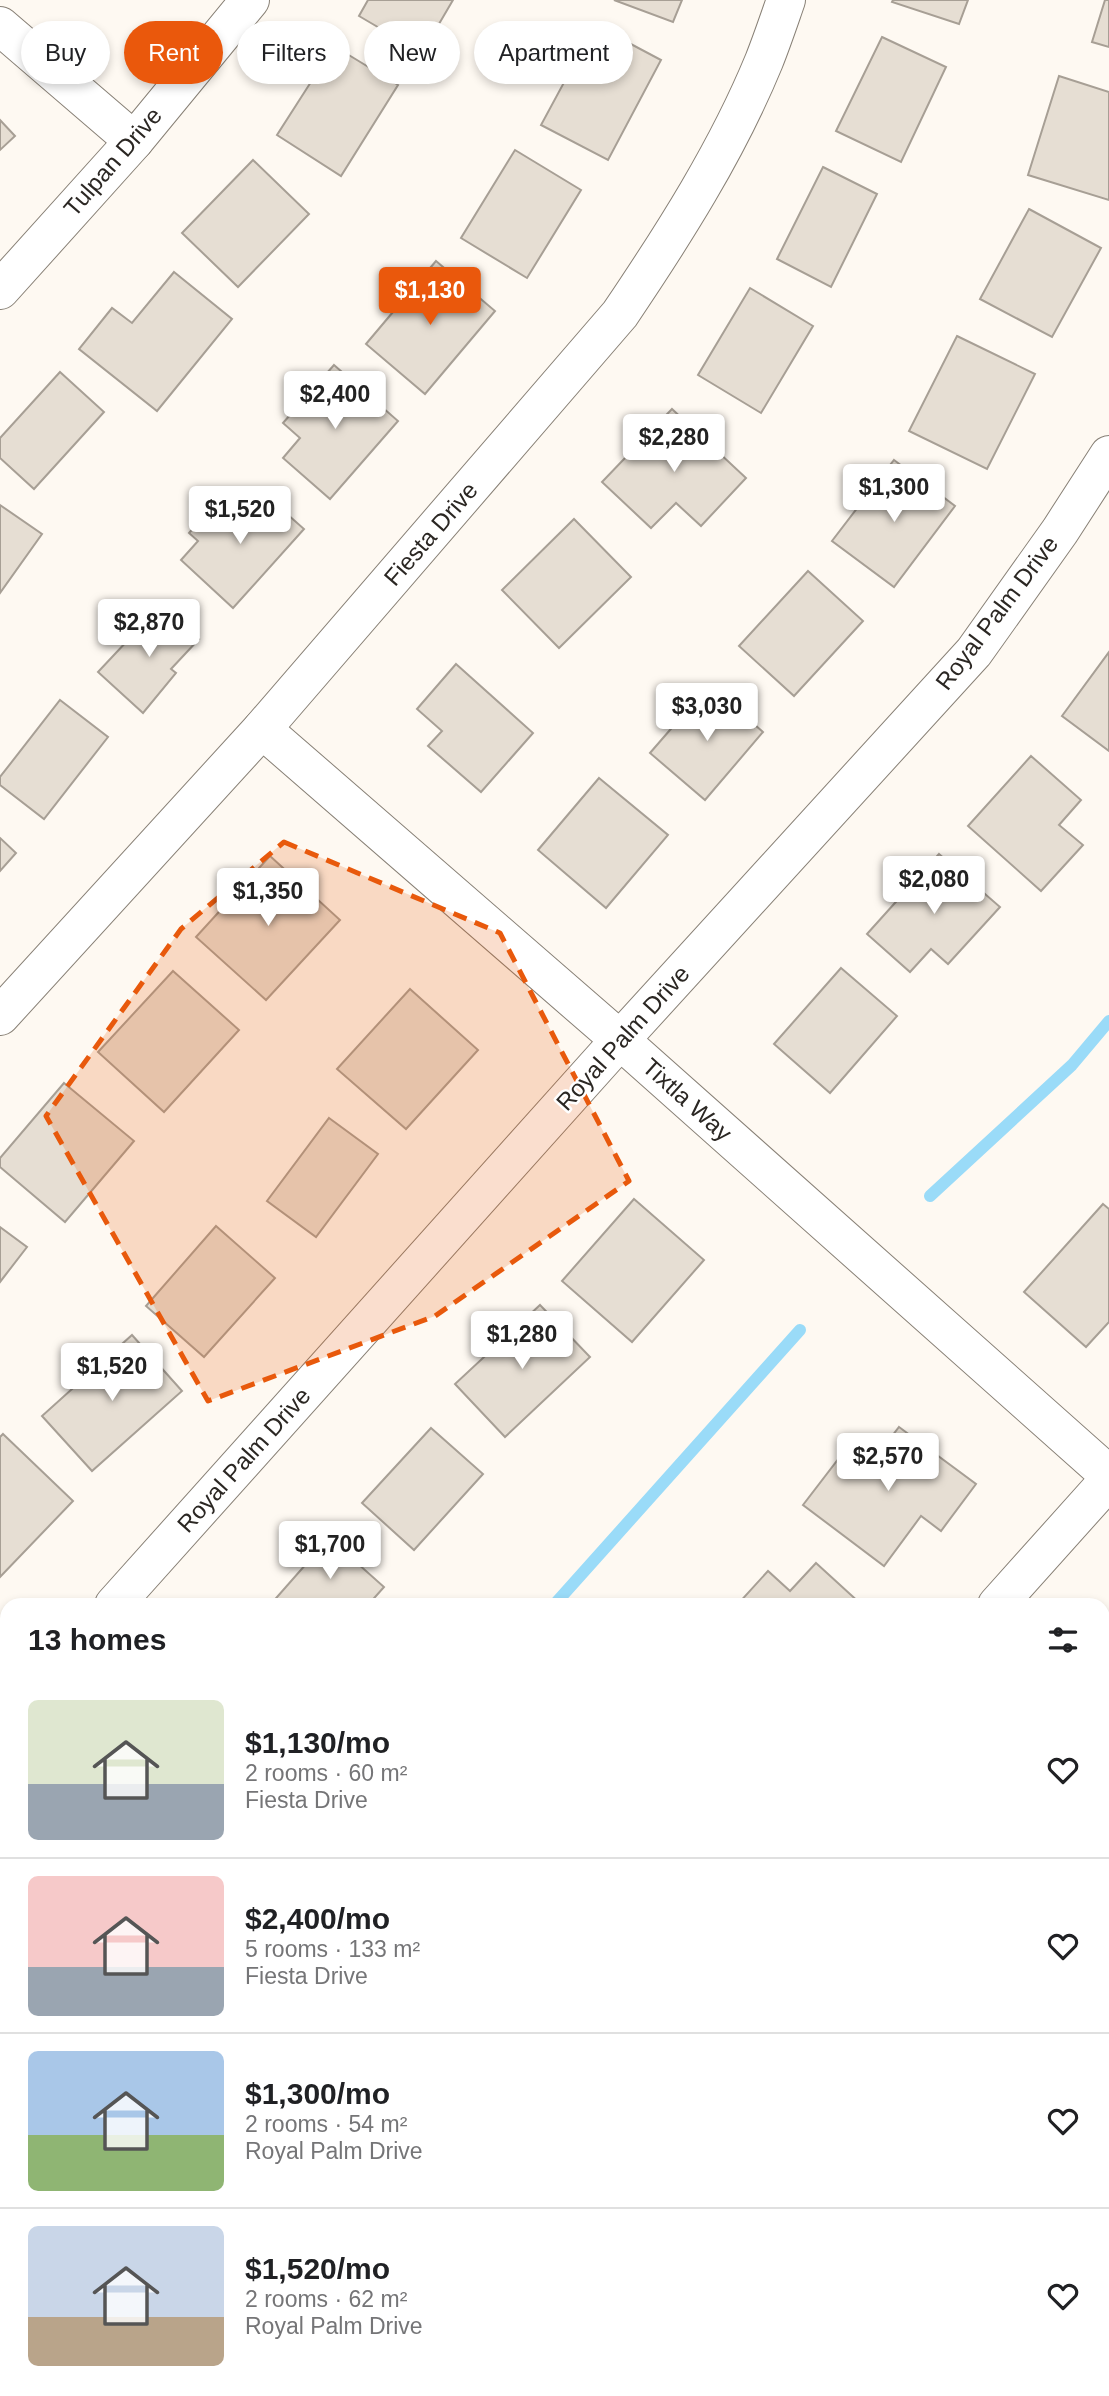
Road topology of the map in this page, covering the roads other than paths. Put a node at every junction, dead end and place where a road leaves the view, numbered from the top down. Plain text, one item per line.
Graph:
1 (250, 0) edge
2 (786, 0) edge
3 (0, 26) edge
4 (134, 141) junction
5 (0, 290) edge
6 (1109, 455) edge
7 (262, 729) junction
8 (0, 1016) edge
9 (620, 1040) junction
10 (1109, 1475) edge
11 (1109, 1480) edge
12 (120, 1598) edge
13 (1003, 1598) edge

1 - 4 street, Tulpan Drive
2 - 7 street, Fiesta Drive
3 - 4 street
4 - 5 street, Tulpan Drive
6 - 9 street, Royal Palm Drive
7 - 8 street, Fiesta Drive
7 - 9 street, Tixtla Way
9 - 10 street, Tixtla Way
9 - 12 street, Royal Palm Drive
11 - 13 street

